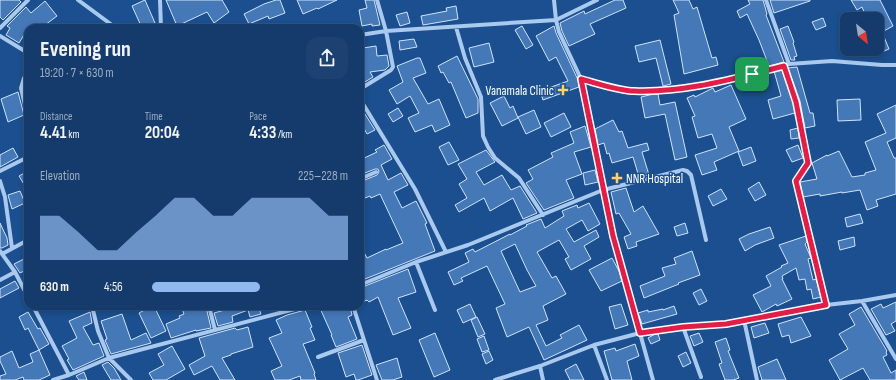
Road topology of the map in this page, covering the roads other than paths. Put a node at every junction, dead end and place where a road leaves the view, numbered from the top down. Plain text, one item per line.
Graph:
1 (28, 0) edge
2 (78, 0) edge
3 (160, 0) edge
4 (377, 0) edge
5 (554, 0) edge
6 (597, 0) edge
7 (766, 0) edge
8 (556, 20) junction
9 (111, 24) edge
10 (161, 24) edge
11 (456, 27) junction
12 (0, 28) edge
13 (386, 31) junction
14 (364, 34) edge
15 (0, 36) edge
16 (24, 51) edge
17 (786, 65) junction
18 (896, 65) edge
19 (24, 78) edge
20 (581, 79) junction
21 (364, 86) edge
22 (24, 101) edge
23 (364, 105) edge
24 (24, 159) edge
25 (0, 171) edge
26 (376, 172) dead end
27 (364, 177) edge
28 (0, 181) edge
29 (603, 190) junction
30 (543, 215) junction
31 (706, 240) dead end
32 (24, 242) edge
33 (12, 248) junction
34 (1, 252) edge
35 (446, 252) junction
36 (416, 262) junction
37 (15, 272) junction
38 (0, 280) edge
39 (364, 283) edge
40 (24, 289) edge
41 (896, 295) edge
42 (862, 301) junction
43 (826, 305) junction
44 (35, 310) edge
45 (93, 310) edge
46 (210, 310) edge
47 (291, 310) edge
48 (354, 310) edge
49 (435, 310) dead end
50 (744, 320) junction
51 (683, 327) junction
52 (215, 330) junction
53 (640, 333) junction
54 (364, 340) junction
55 (594, 345) junction
56 (318, 357) dead end
57 (109, 358) junction
58 (896, 359) edge
59 (540, 366) junction
60 (69, 375) junction
61 (701, 377) dead end
62 (53, 380) edge
63 (131, 380) edge
64 (377, 380) edge
65 (495, 380) edge
66 (543, 380) edge
67 (606, 380) edge
68 (653, 380) edge
69 (757, 380) edge

1 - 12 street
2 - 9 street
3 - 10 street
4 - 13 street
5 - 8 street
6 - 8 street
7 - 17 street
8 - 11 street
8 - 20 street
11 - 13 street
11 - 30 street
13 - 14 street
13 - 21 street
15 - 16 street
17 - 18 street
17 - 20 street
17 - 43 street
19 - 22 street
20 - 29 street
23 - 35 street
24 - 25 street
26 - 27 street
28 - 33 street
29 - 30 street
29 - 31 street
29 - 53 street
30 - 35 street
32 - 33 street
33 - 34 street
34 - 37 street
35 - 36 street
36 - 39 street
36 - 49 street
37 - 38 street
37 - 40 street
41 - 42 street
42 - 43 street
42 - 58 street
43 - 50 street
44 - 60 street
45 - 57 street
46 - 52 street
47 - 52 street
48 - 54 street
50 - 51 street
50 - 69 street
51 - 53 street
51 - 61 street
52 - 57 street
53 - 55 street
53 - 68 street
54 - 56 street
54 - 64 street
55 - 59 street
55 - 67 street
57 - 60 street
57 - 63 street
59 - 65 street
59 - 66 street
60 - 62 street

